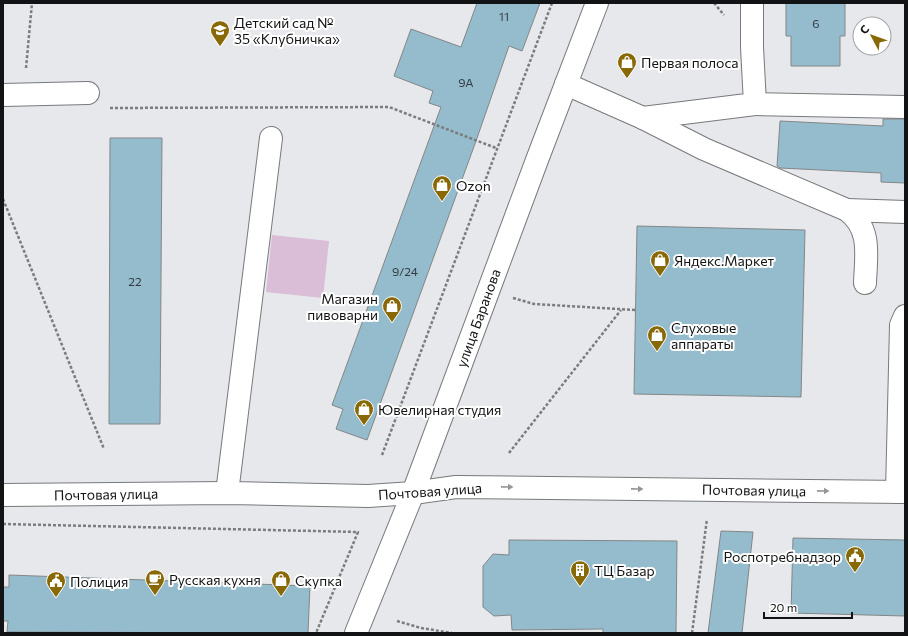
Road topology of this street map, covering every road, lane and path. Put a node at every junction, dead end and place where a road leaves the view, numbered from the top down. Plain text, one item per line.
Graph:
1 (32, 3) edge
2 (552, 3) edge
3 (597, 3) edge
4 (752, 3) edge
5 (566, 84) junction
6 (13, 95) edge
7 (95, 101) joint
8 (755, 104) junction
9 (905, 107) edge
10 (643, 118) junction
11 (271, 138) dead end
12 (496, 148) junction
13 (3, 199) edge
14 (847, 210) junction
15 (905, 212) edge
16 (865, 283) dead end
17 (488, 290) junction
18 (621, 310) junction
19 (635, 310) dead end
20 (905, 316) edge
21 (104, 449) dead end
22 (509, 453) dead end
23 (382, 455) dead end
24 (901, 492) edge
25 (227, 493) junction
26 (413, 493) junction
27 (3, 495) edge
28 (707, 519) dead end
29 (3, 524) edge
30 (396, 620) dead end
31 (316, 633) edge
32 (356, 633) edge
33 (452, 633) edge
34 (692, 633) edge

1 - 6 path
2 - 12 path
3 - 5 street, улица Баранова
4 - 8 street
5 - 10 street
5 - 17 street, улица Баранова
6 - 7 street
7 - 12 path
8 - 9 street
8 - 10 street
10 - 14 street
11 - 25 street
12 - 23 path
13 - 21 path
14 - 15 street
14 - 16 street
17 - 18 path
17 - 26 street, улица Баранова
18 - 19 path
18 - 22 path
20 - 24 street
26 -> 24 street, Почтовая улица
25 - 26 street, Почтовая улица
25 - 27 street, Почтовая улица
26 - 32 street, улица Баранова
28 - 34 path
29 - 31 path
30 - 33 path

